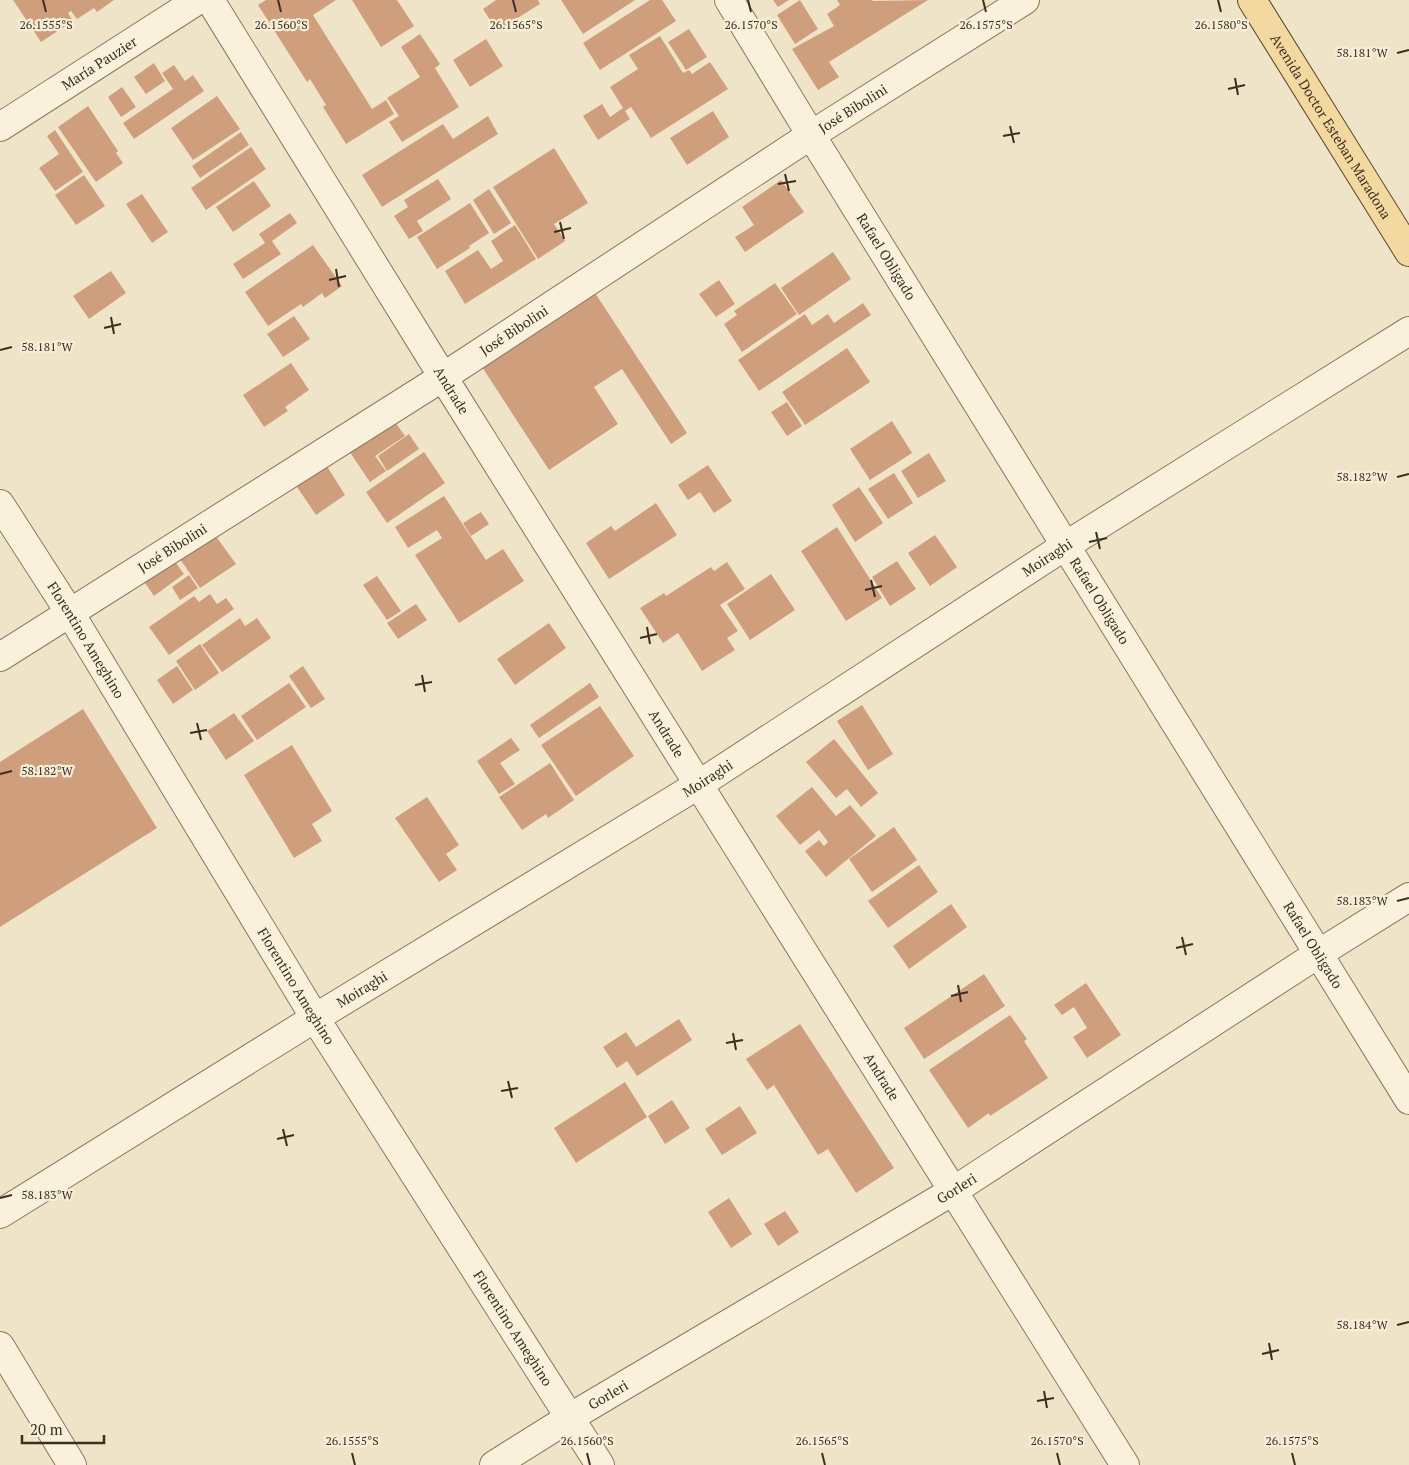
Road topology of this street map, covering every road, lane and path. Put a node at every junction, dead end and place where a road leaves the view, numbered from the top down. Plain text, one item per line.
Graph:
1 (198, 0) edge
2 (210, 0) edge
3 (729, 0) edge
4 (1025, 0) edge
5 (1252, 0) edge
6 (0, 127) edge
7 (811, 135) junction
8 (1409, 252) edge
9 (1409, 331) edge
10 (442, 377) junction
11 (0, 504) edge
12 (1065, 546) junction
13 (70, 613) junction
14 (0, 657) edge
15 (698, 785) junction
16 (1409, 897) edge
17 (1318, 954) junction
18 (315, 1018) junction
19 (1409, 1100) edge
20 (953, 1191) junction
21 (0, 1214) edge
22 (0, 1346) edge
23 (569, 1418) junction
24 (72, 1465) edge
25 (494, 1465) edge
26 (600, 1465) edge
27 (1125, 1465) edge

1 - 6 street, María Pauzier
2 - 10 street, Andrade
3 - 7 street, Rafael Obligado
4 - 7 street, José Bibolini
5 - 8 main road, Avenida Doctor Esteban Maradona
7 - 10 street, José Bibolini
7 - 12 street, Rafael Obligado
9 - 12 street, Moiraghi
10 - 13 street, José Bibolini
10 - 15 street, Andrade
11 - 13 street, Florentino Ameghino
12 - 15 street, Moiraghi
12 - 17 street, Rafael Obligado
13 - 14 street, José Bibolini
13 - 18 street, Florentino Ameghino
15 - 18 street, Moiraghi
15 - 20 street, Andrade
16 - 17 street, Gorleri
17 - 19 street, Rafael Obligado
17 - 20 street, Gorleri
18 - 21 street, Moiraghi
18 - 23 street, Florentino Ameghino
20 - 23 street, Gorleri
20 - 27 street, Andrade
22 - 24 street
23 - 25 street, Gorleri
23 - 26 street, Florentino Ameghino

